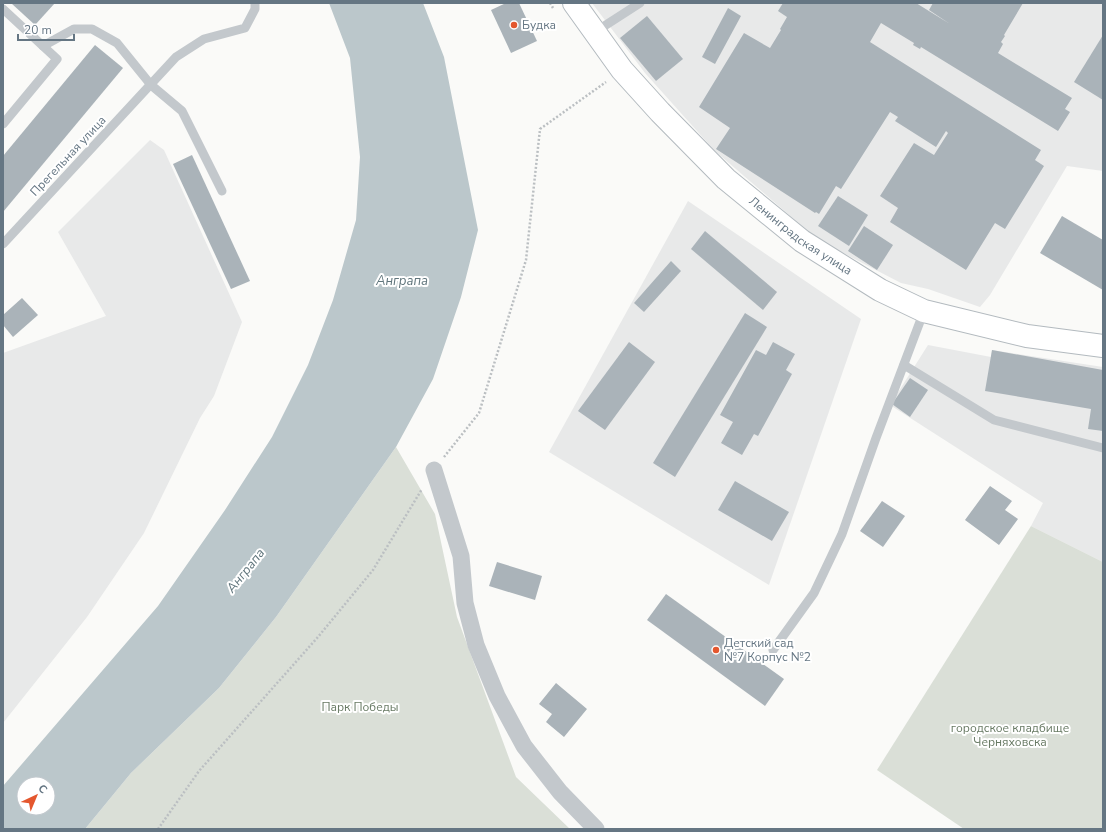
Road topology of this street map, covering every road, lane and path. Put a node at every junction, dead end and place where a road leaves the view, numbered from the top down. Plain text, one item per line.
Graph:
1 (255, 3) edge
2 (574, 3) edge
3 (640, 3) edge
4 (3, 9) edge
5 (595, 32) junction
6 (43, 46) junction
7 (610, 80) dead end
8 (151, 85) junction
9 (3, 124) edge
10 (222, 191) dead end
11 (3, 244) edge
12 (924, 311) junction
13 (1103, 346) edge
14 (904, 365) junction
15 (1103, 448) edge
16 (434, 470) junction
17 (773, 650) dead end
18 (158, 829) edge
19 (596, 829) edge

1 - 8 lane, Прегельная улица
2 - 5 street, Ленинградская улица
3 - 5 lane
4 - 6 lane
5 - 12 street, Ленинградская улица
6 - 8 lane
6 - 9 lane
7 - 16 path
8 - 10 lane
8 - 11 lane, Прегельная улица
12 - 13 street, Ленинградская улица
12 - 14 lane
14 - 15 lane
14 - 17 lane
16 - 18 path
16 - 19 street

